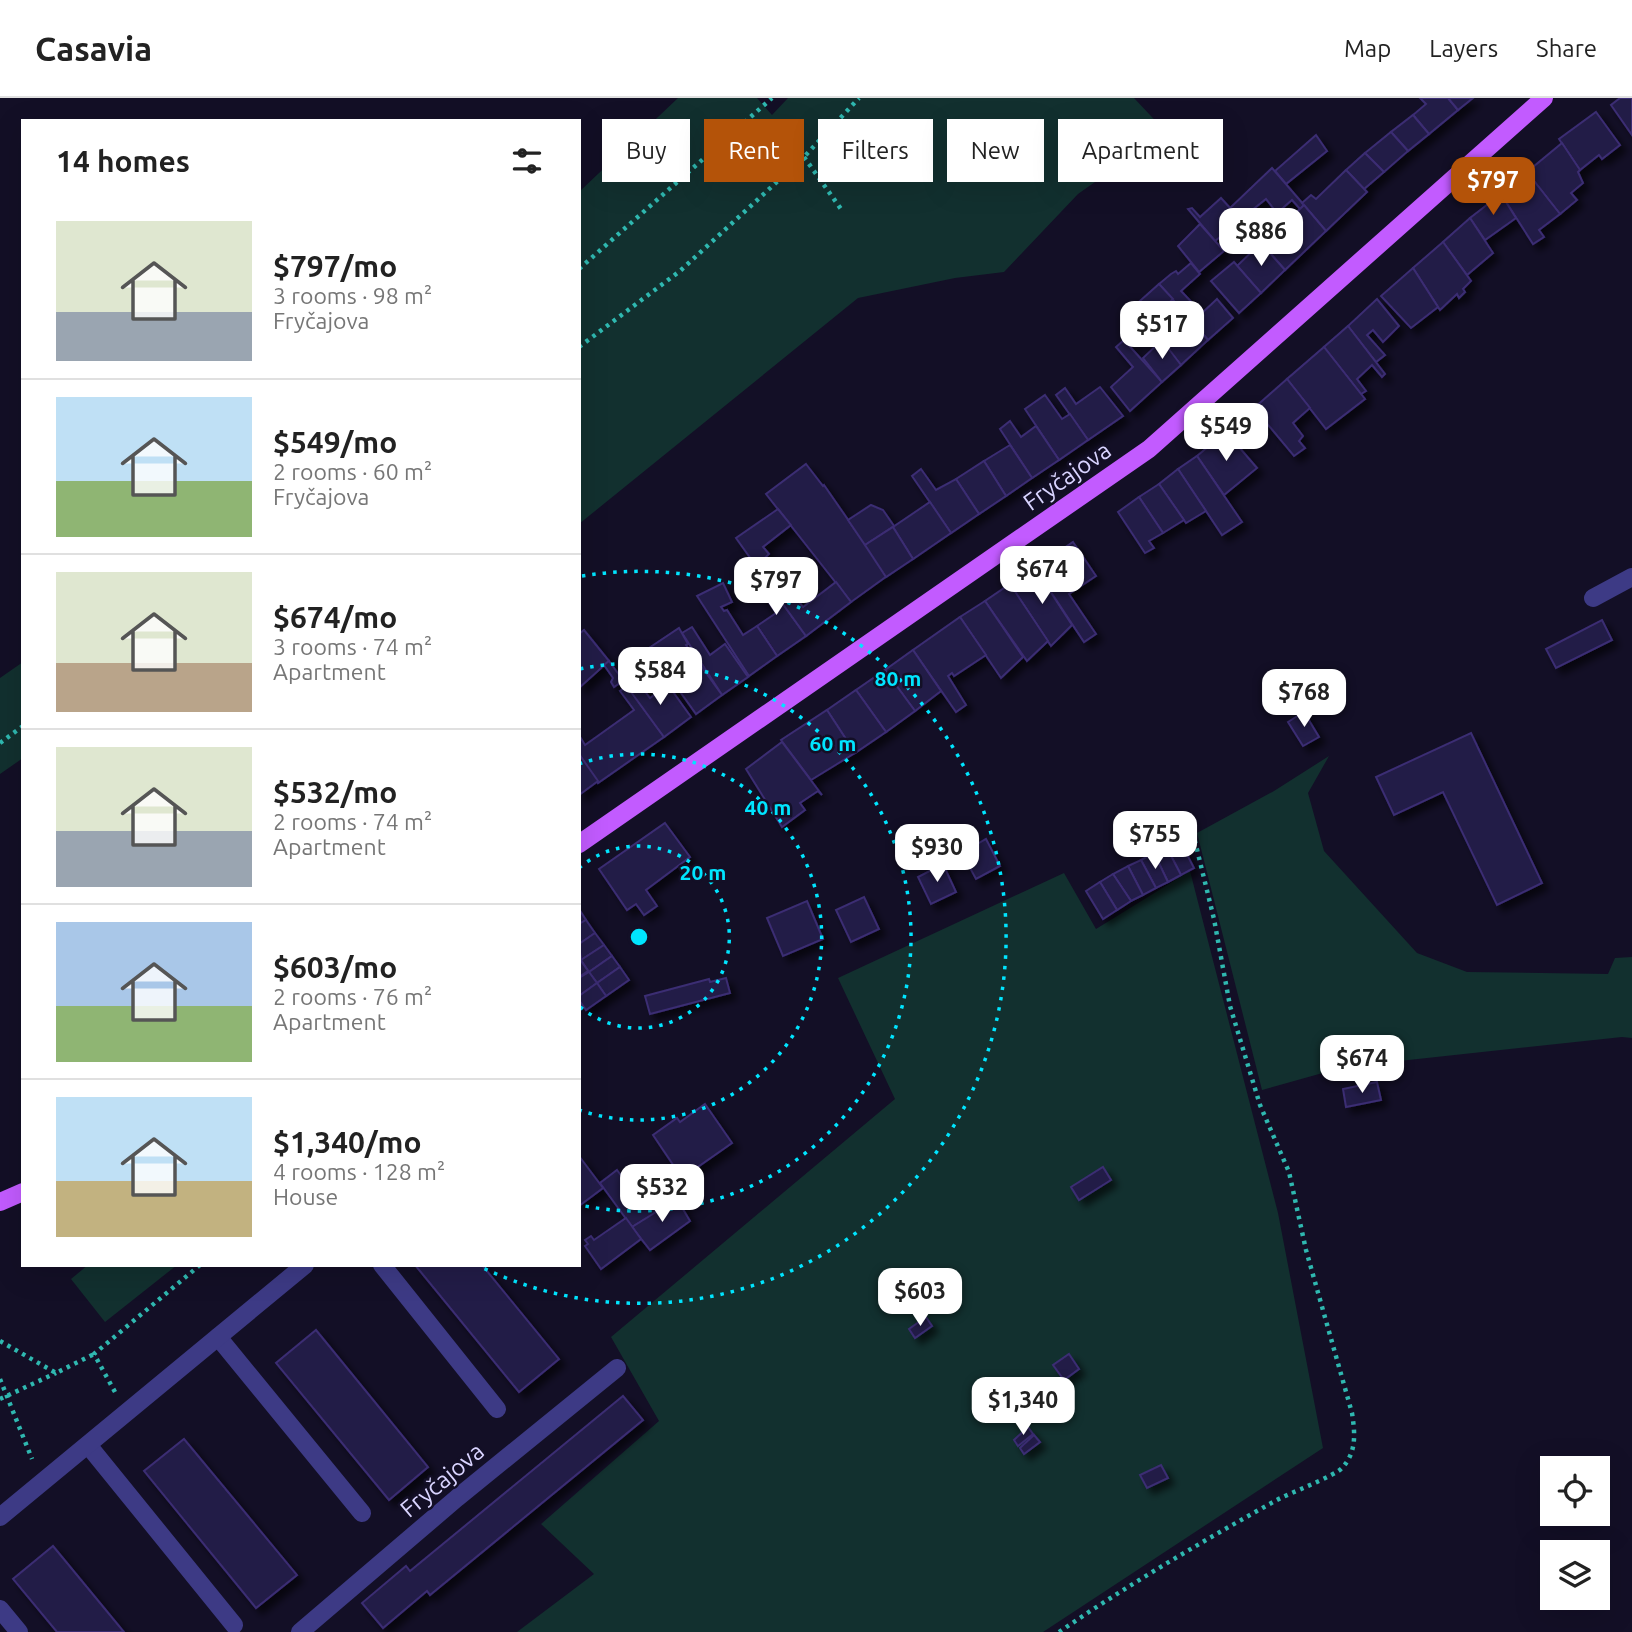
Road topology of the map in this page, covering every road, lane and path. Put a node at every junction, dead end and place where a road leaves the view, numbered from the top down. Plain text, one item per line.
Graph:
1 (772, 98) edge
2 (859, 98) edge
3 (1544, 98) edge
4 (804, 157) joint
5 (777, 182) edge
6 (841, 209) dead end
7 (581, 267) edge
8 (581, 345) edge
9 (1632, 577) edge
10 (1593, 598) dead end
11 (21, 727) edge
12 (0, 743) edge
13 (1190, 821) dead end
14 (581, 843) edge
15 (21, 1193) edge
16 (0, 1202) edge
17 (195, 1267) edge
18 (303, 1267) edge
19 (384, 1267) edge
20 (218, 1337) junction
21 (0, 1341) edge
22 (94, 1354) junction
23 (617, 1368) dead end
24 (56, 1373) junction
25 (0, 1379) edge
26 (7, 1396) junction
27 (0, 1399) edge
28 (497, 1409) dead end
29 (126, 1413) junction
30 (88, 1445) junction
31 (42, 1483) junction
32 (362, 1513) dead end
33 (0, 1517) edge
34 (0, 1609) edge
35 (234, 1625) dead end
36 (19, 1632) edge
37 (300, 1632) edge
38 (1059, 1632) edge

1 - 7 path
2 - 4 path
3 - 14 main road, Fryčajova
4 - 6 path
5 - 8 path
9 - 10 street
11 - 12 path
13 - 38 path
15 - 16 main road
17 - 22 path
18 - 20 street
19 - 28 street
20 - 29 street
20 - 32 street
21 - 24 path
22 - 24 path
22 - 29 path
23 - 37 street, Fryčajova
24 - 26 path
25 - 26 path
26 - 27 path
26 - 31 path
29 - 30 street
30 - 31 street
30 - 35 street
31 - 33 street
34 - 36 street

